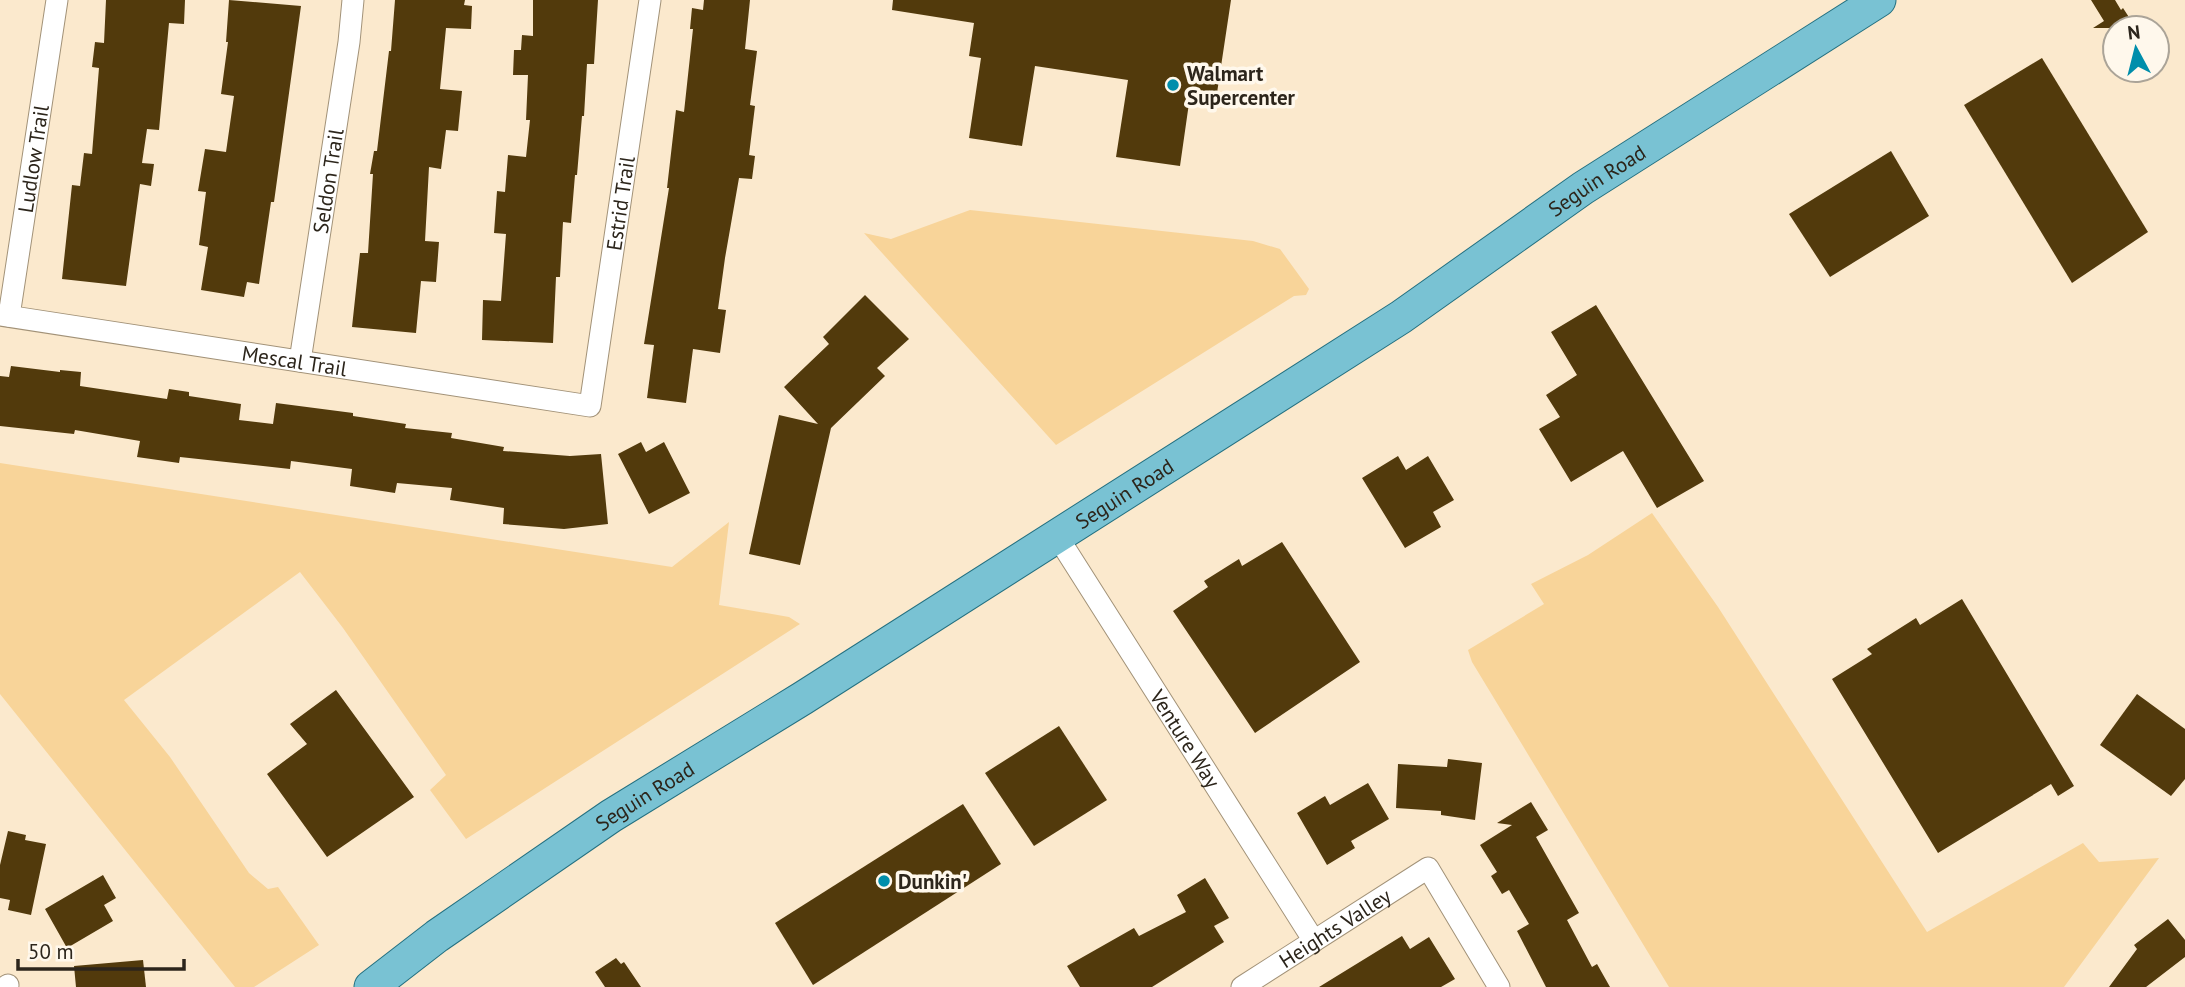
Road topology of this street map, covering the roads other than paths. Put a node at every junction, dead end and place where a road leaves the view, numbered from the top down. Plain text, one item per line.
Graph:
1 (57, 0) edge
2 (353, 0) edge
3 (650, 0) edge
4 (1879, 0) edge
5 (4, 316) edge
6 (300, 361) junction
7 (590, 406) joint
8 (1057, 536) junction
9 (1314, 941) junction
10 (371, 987) edge
11 (1242, 987) edge
12 (1499, 987) edge

1 - 5 street, Ludlow Trail
2 - 6 street, Seldon Trail
3 - 7 street, Estrid Trail
4 - 8 main road, Seguin Road
5 - 6 street, Mescal Trail
6 - 7 street, Mescal Trail
8 - 9 street, Venture Way
8 - 10 main road, Seguin Road
9 - 11 street, Heights Valley
9 - 12 street, Heights Valley

